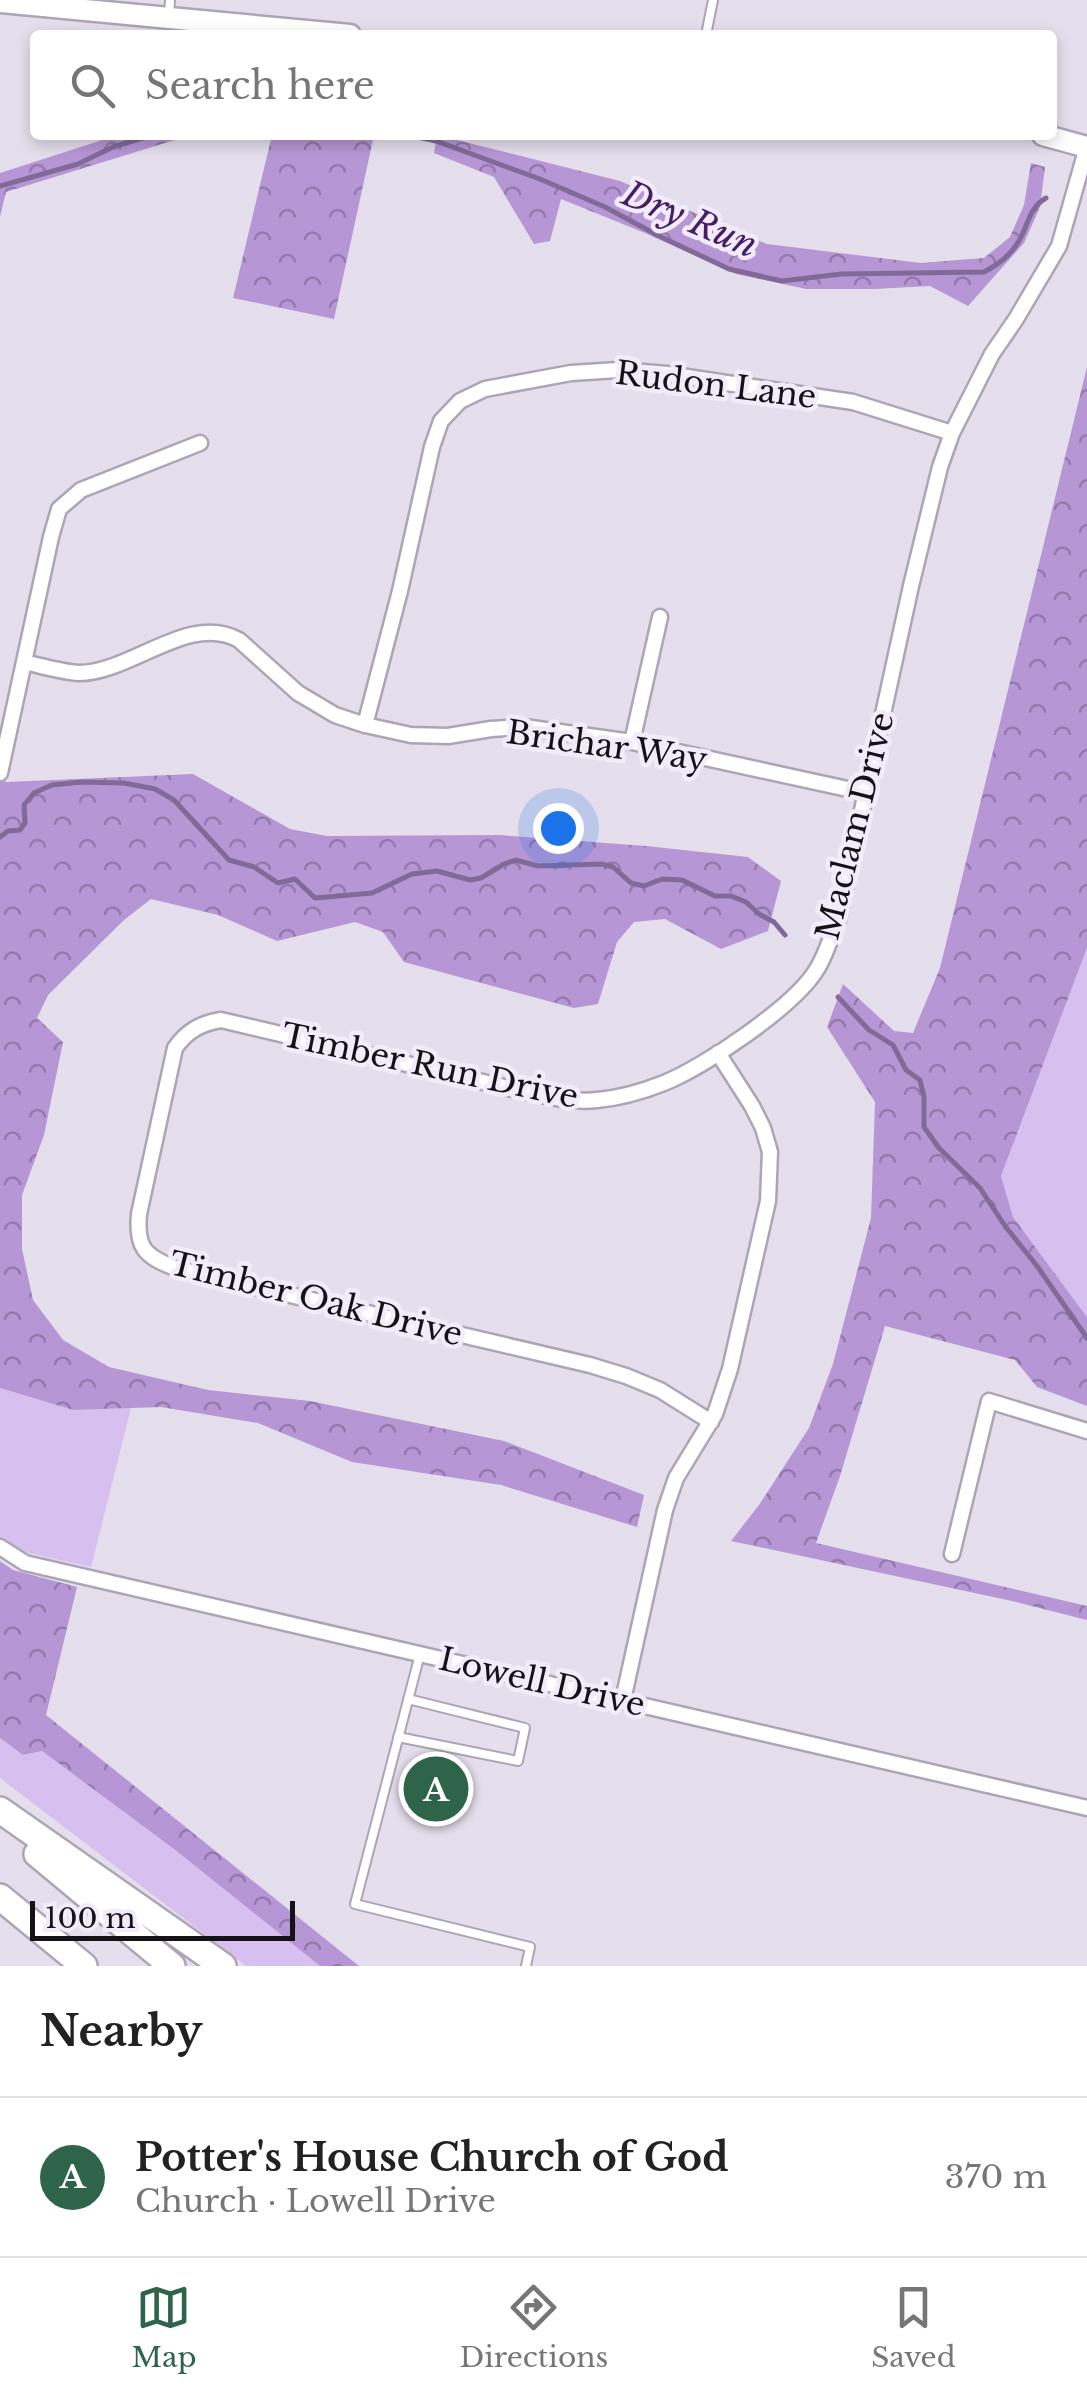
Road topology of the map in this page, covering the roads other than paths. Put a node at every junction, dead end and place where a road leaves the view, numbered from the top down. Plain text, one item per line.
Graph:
1 (712, 0) edge
2 (0, 2) edge
3 (169, 8) edge
4 (316, 30) edge
5 (707, 30) edge
6 (1057, 139) edge
7 (1087, 147) edge
8 (952, 433) junction
9 (200, 443) dead end
10 (660, 617) dead end
11 (24, 662) junction
12 (365, 725) junction
13 (632, 742) junction
14 (0, 773) edge
15 (866, 793) junction
16 (195, 1028) joint
17 (718, 1054) junction
18 (711, 1422) junction
19 (1087, 1430) edge
20 (0, 1547) edge
21 (952, 1554) dead end
22 (420, 1654) junction
23 (408, 1699) junction
24 (623, 1700) junction
25 (398, 1736) junction
26 (1087, 1808) edge
27 (0, 1810) edge
28 (0, 1824) edge
29 (0, 1898) edge
30 (84, 1966) edge
31 (172, 1966) edge
32 (222, 1966) edge
33 (526, 1966) edge

1 - 5 lane
2 - 3 main road
3 - 4 main road
6 - 7 main road
7 - 8 street, Maclam Drive
8 - 12 street, Rudon Lane
8 - 15 street, Maclam Drive
9 - 11 street
10 - 13 street
11 - 12 street, Brichar Way
11 - 14 street
12 - 13 street, Brichar Way
13 - 15 street, Brichar Way
15 - 17 street, Maclam Drive
16 - 17 street, Timber Run Drive
16 - 18 street, Timber Oak Drive
17 - 18 street
18 - 24 street
19 - 21 street
20 - 22 street, Lowell Drive
22 - 23 lane
22 - 24 street, Lowell Drive
23 - 25 lane
23 - 25 lane
24 - 26 street, Lowell Drive
25 - 33 lane
27 - 32 highway
28 - 31 highway
29 - 30 highway

